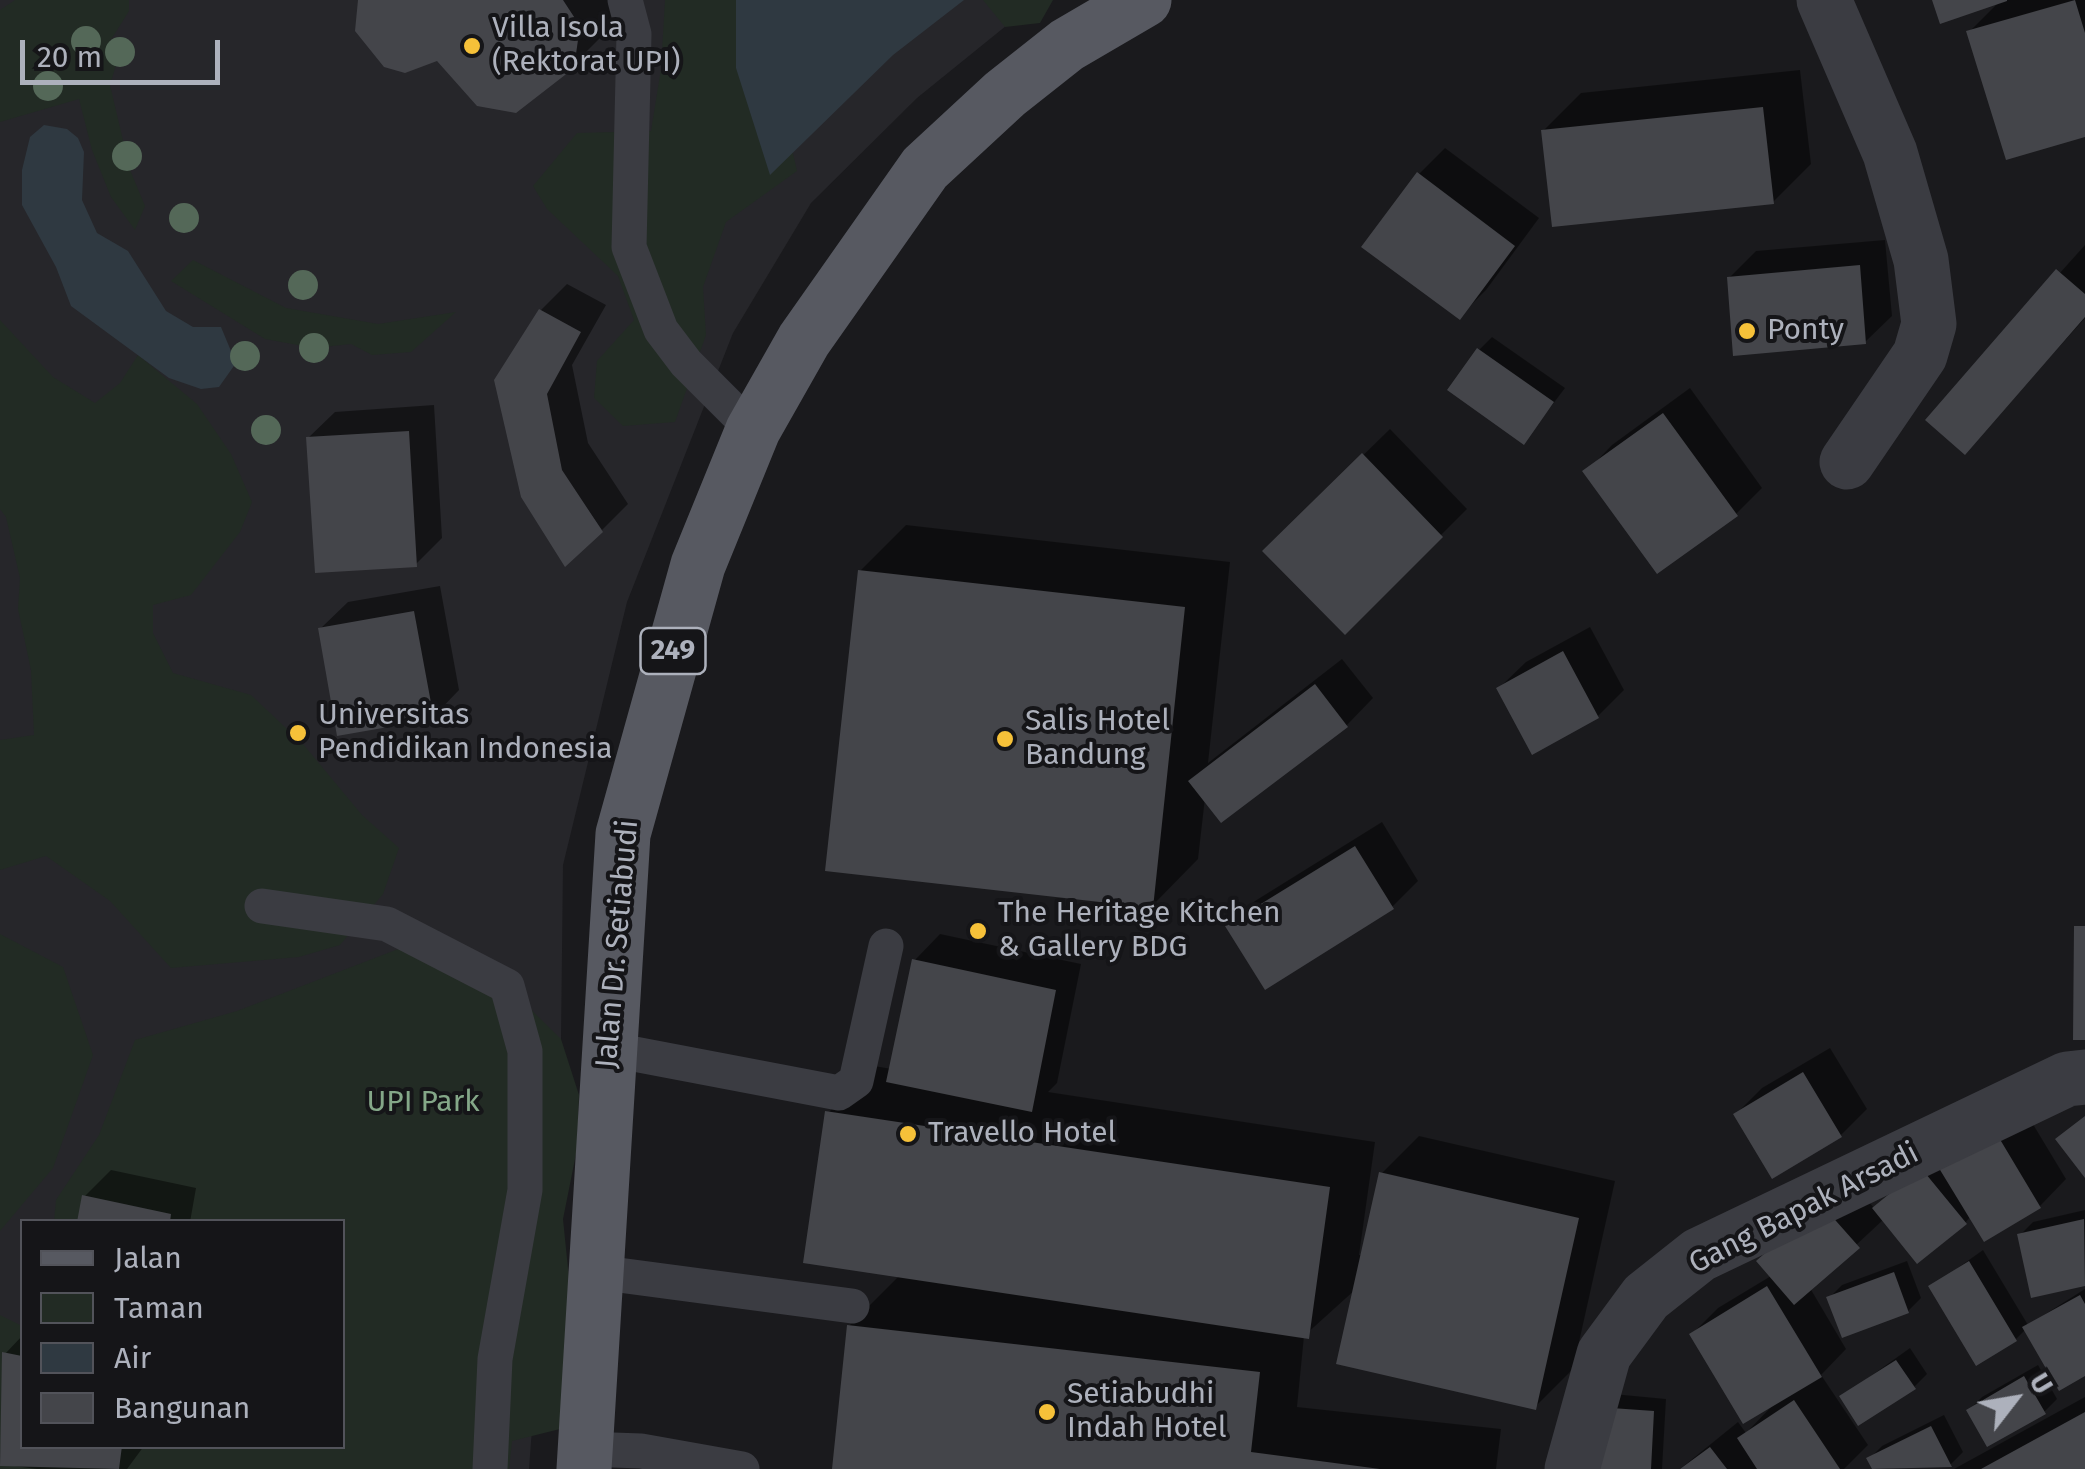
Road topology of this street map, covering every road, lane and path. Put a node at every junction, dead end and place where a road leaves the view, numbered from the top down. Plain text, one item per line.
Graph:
1 (625, 0) edge
2 (1144, 0) edge
3 (1824, 0) edge
4 (753, 430) junction
5 (1847, 462) dead end
6 (262, 906) dead end
7 (886, 946) dead end
8 (608, 1049) junction
9 (2085, 1077) edge
10 (596, 1272) junction
11 (852, 1306) dead end
12 (585, 1459) edge
13 (490, 1469) edge
14 (742, 1469) edge
15 (1572, 1469) edge

1 - 4 lane
2 - 4 main road, Jalan Dr. Setiabudi / 249
3 - 5 street
4 - 8 main road, Jalan Dr. Setiabudi / 249
6 - 13 lane
7 - 8 lane
8 - 10 main road, Jalan Dr. Setiabudi / 249
9 - 15 street, Gang Bapak Arsadi
10 - 11 lane
10 - 12 main road, Jalan Dr. Setiabudi / 249
12 - 14 lane

